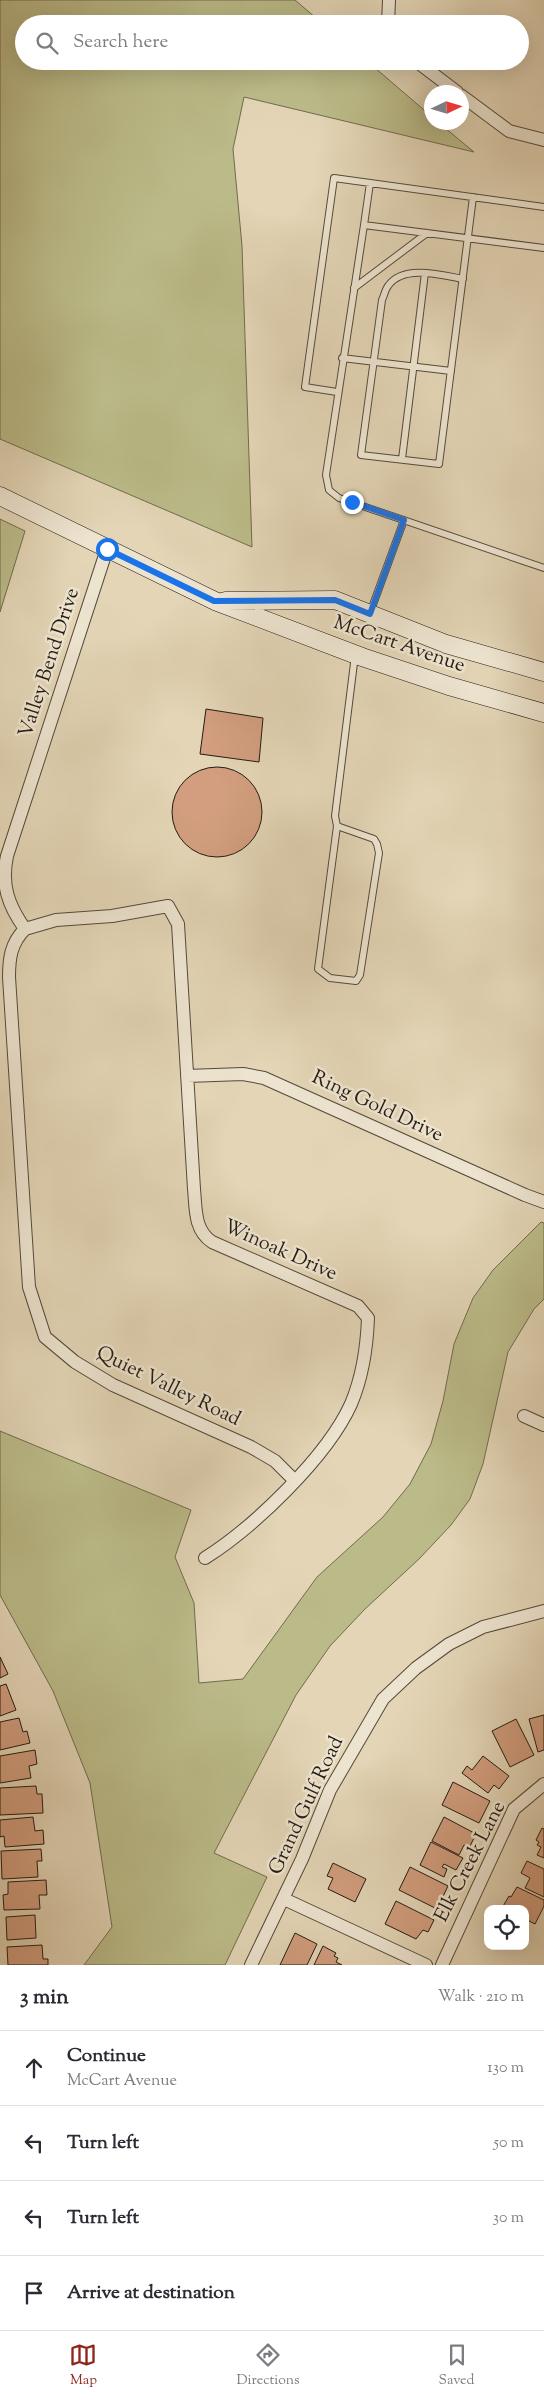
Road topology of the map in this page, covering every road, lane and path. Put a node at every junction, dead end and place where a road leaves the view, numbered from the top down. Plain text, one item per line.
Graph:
1 (389, 0) edge
2 (388, 15) edge
3 (428, 70) edge
4 (448, 85) edge
5 (469, 101) edge
6 (544, 140) edge
7 (370, 183) junction
8 (473, 197) junction
9 (544, 207) edge
10 (364, 225) junction
11 (428, 233) junction
12 (468, 239) junction
13 (544, 248) edge
14 (425, 274) junction
15 (463, 279) junction
16 (354, 288) junction
17 (342, 358) junction
18 (373, 362) junction
19 (414, 367) junction
20 (450, 371) junction
21 (337, 392) junction
22 (402, 459) junction
23 (0, 496) edge
24 (404, 520) junction
25 (107, 549) junction
26 (544, 568) edge
27 (214, 601) junction
28 (370, 614) junction
29 (356, 654) junction
30 (544, 672) edge
31 (544, 713) edge
32 (337, 826) junction
33 (25, 929) junction
34 (187, 1076) junction
35 (544, 1202) edge
36 (524, 1416) dead end
37 (544, 1425) edge
38 (294, 1480) junction
39 (205, 1558) dead end
40 (544, 1611) edge
41 (544, 1784) edge
42 (284, 1899) junction
43 (251, 1965) edge
44 (426, 1965) edge
45 (442, 1965) edge

1 - 2 street
3 - 4 street
5 - 6 street
7 - 8 lane
7 - 10 lane
7 - 21 lane
8 - 9 lane
8 - 12 lane
10 - 11 lane
10 - 16 lane
11 - 12 lane
11 - 16 lane
12 - 13 lane
12 - 15 lane
14 - 15 lane
14 - 18 lane
14 - 19 lane
15 - 20 lane
16 - 17 lane
17 - 18 lane
17 - 21 lane
18 - 19 lane
18 - 22 lane
19 - 20 lane
19 - 22 lane
20 - 22 lane
21 - 24 lane
23 - 25 street, McCart Avenue
24 - 26 lane
24 - 28 lane
25 - 27 street, McCart Avenue
25 - 33 street, Valley Bend Drive
27 - 28 street, McCart Avenue
27 - 29 street, McCart Avenue
28 - 30 street, McCart Avenue
29 - 31 street, McCart Avenue
29 - 32 lane
32 - 32 lane
33 - 34 street, Winoak Drive
33 - 38 street, Quiet Valley Road
34 - 35 street, Ring Gold Drive
34 - 38 street, Winoak Drive
36 - 37 street
38 - 39 street, Winoak Drive
40 - 42 street, Grand Gulf Road
41 - 45 street, Elk Creek Lane
42 - 43 street, Grand Gulf Road
42 - 44 street

